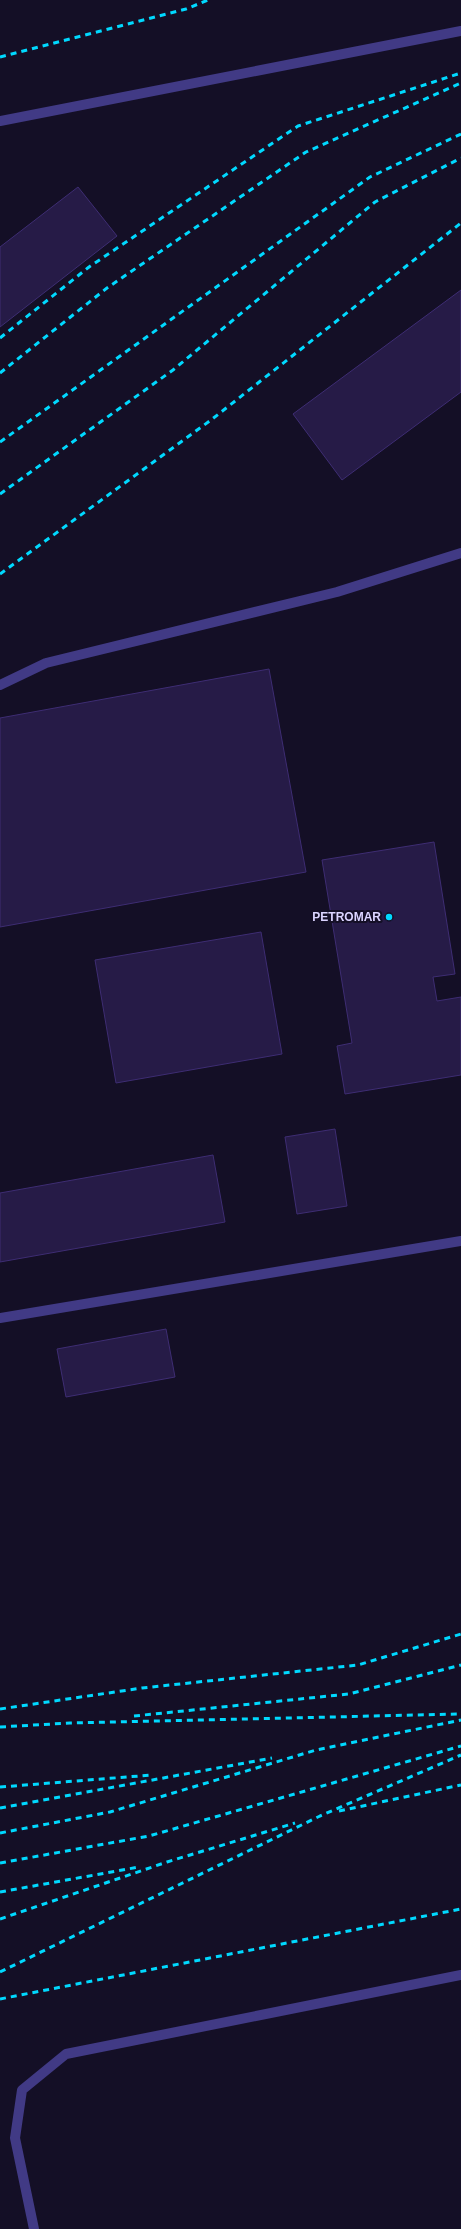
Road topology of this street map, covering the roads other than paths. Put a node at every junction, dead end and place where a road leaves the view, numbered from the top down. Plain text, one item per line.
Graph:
1 (461, 30) edge
2 (0, 121) edge
3 (461, 553) edge
4 (0, 685) edge
5 (461, 1241) edge
6 (0, 1318) edge
7 (461, 1975) edge
8 (34, 2229) edge

1 - 2 street
3 - 4 street
5 - 6 street
7 - 8 street

